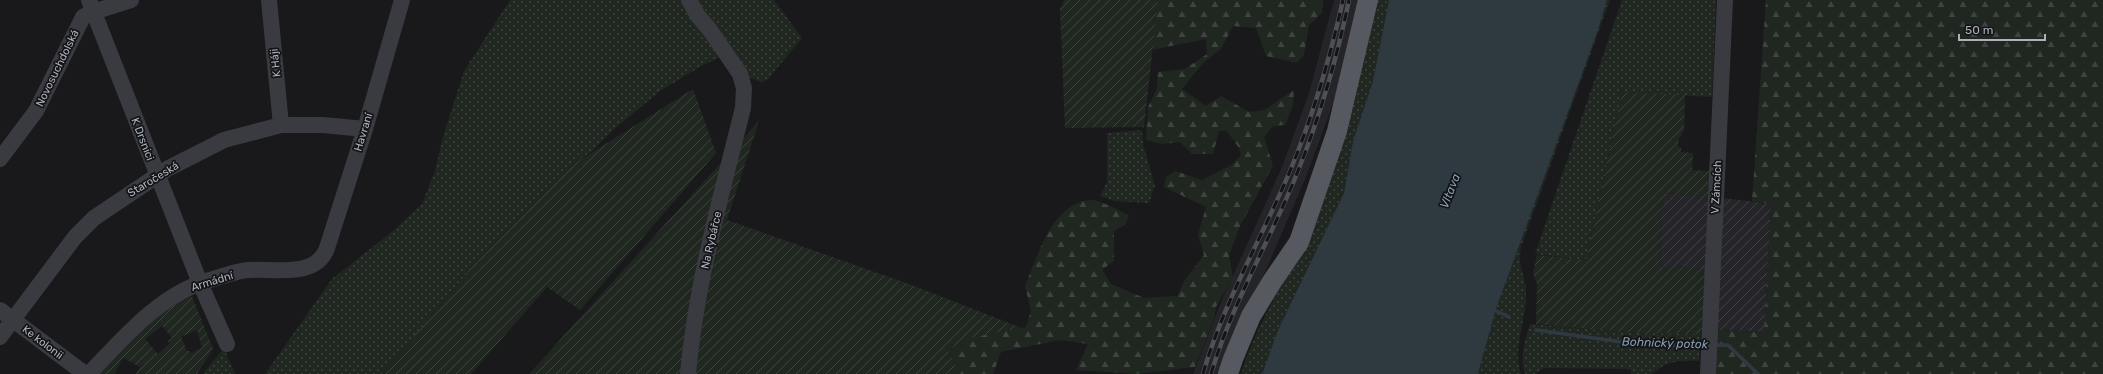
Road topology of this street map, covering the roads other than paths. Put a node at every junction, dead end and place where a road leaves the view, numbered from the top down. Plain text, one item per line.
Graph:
1 (130, 0) edge
2 (269, 0) edge
3 (402, 0) edge
4 (689, 0) edge
5 (1368, 0) edge
6 (1725, 0) edge
7 (91, 6) edge
8 (281, 125) junction
9 (365, 129) junction
10 (2, 152) edge
11 (157, 175) junction
12 (318, 262) joint
13 (200, 282) junction
14 (0, 310) edge
15 (13, 320) junction
16 (0, 337) edge
17 (227, 344) dead end
18 (85, 374) edge
19 (89, 374) edge
20 (688, 374) edge
21 (1228, 374) edge
22 (1708, 374) edge

1 - 7 street, Novosuchdolská
2 - 8 street, K Háji
3 - 9 street, Havraní
4 - 20 street, Na Rybářce
5 - 21 main road
6 - 22 street, V Zámcích
7 - 10 street, Novosuchdolská
7 - 11 street, K Drsnici
8 - 9 street, Staročeská
8 - 11 street, Staročeská
9 - 12 street, Havraní
11 - 13 street, K Drsnici
11 - 15 street, Staročeská
12 - 13 street, Armádní
13 - 17 street, K Drsnici
13 - 19 street, Armádní
14 - 15 street, Ke kolonii
15 - 16 street, Staročeská
15 - 18 street, Ke kolonii

